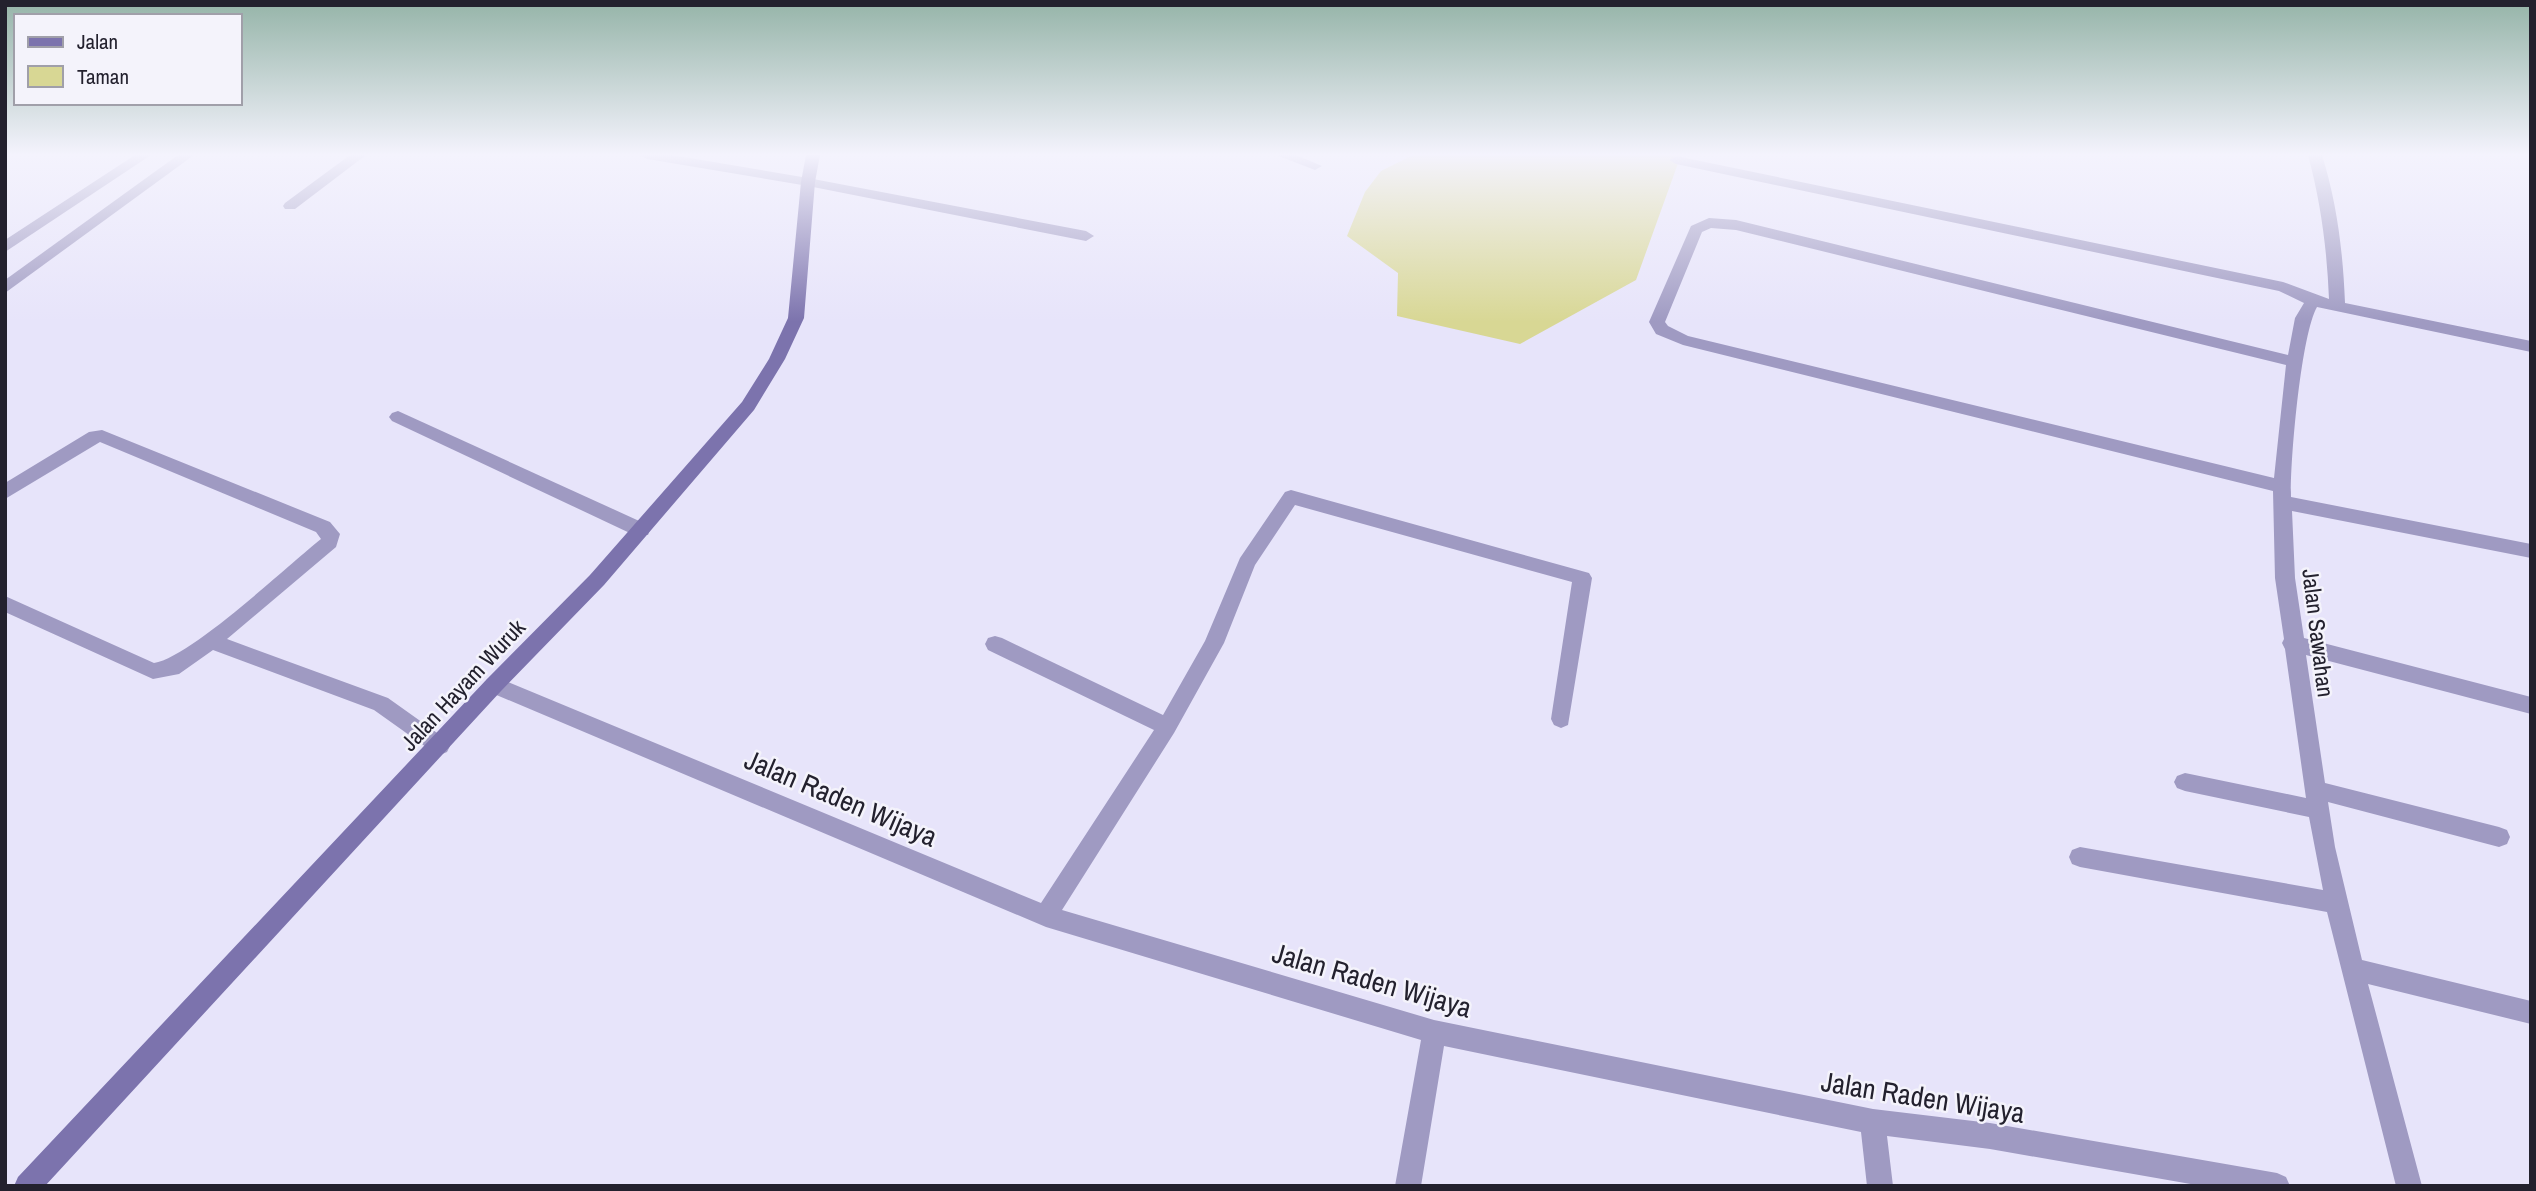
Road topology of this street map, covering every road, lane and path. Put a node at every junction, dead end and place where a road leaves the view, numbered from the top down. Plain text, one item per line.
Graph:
1 (60, 211) edge
2 (111, 211) edge
3 (805, 211) edge
4 (955, 211) edge
5 (1918, 211) edge
6 (2328, 211) edge
7 (1086, 236) dead end
8 (5, 247) edge
9 (5, 288) edge
10 (2313, 301) junction
11 (2337, 306) junction
12 (2531, 347) edge
13 (2295, 362) junction
14 (398, 417) dead end
15 (5, 492) edge
16 (2282, 494) junction
17 (641, 530) junction
18 (2531, 551) edge
19 (5, 603) edge
20 (211, 641) junction
21 (2292, 643) junction
22 (995, 645) dead end
23 (494, 685) junction
24 (2531, 706) edge
25 (1561, 719) dead end
26 (1167, 727) junction
27 (440, 746) junction
28 (2185, 782) dead end
29 (2318, 800) junction
30 (2499, 837) dead end
31 (2080, 857) dead end
32 (2337, 903) junction
33 (1046, 916) junction
34 (2352, 969) junction
35 (2531, 1013) edge
36 (1434, 1032) junction
37 (1873, 1122) junction
38 (2207, 1180) edge
39 (27, 1186) edge
40 (1408, 1186) edge
41 (1880, 1186) edge
42 (2277, 1186) edge
43 (2409, 1186) edge

1 - 8 street
2 - 9 street
3 - 17 main road, Jalan Hayam Wuruk
4 - 7 street
5 - 10 street
6 - 11 street
10 - 11 street
10 - 13 street, Jalan Sawahan
11 - 12 street
13 - 16 street, Jalan Sawahan
13 - 16 street
14 - 17 street
15 - 20 street
16 - 18 street
16 - 21 street, Jalan Sawahan
17 - 23 main road, Jalan Hayam Wuruk
19 - 20 street
20 - 27 street
21 - 24 street
21 - 29 street, Jalan Sawahan
22 - 26 street
23 - 27 main road, Jalan Hayam Wuruk
23 - 33 street, Jalan Raden Wijaya
25 - 26 street
26 - 33 street
27 - 39 main road, Jalan Hayam Wuruk
28 - 29 street
29 - 30 street
29 - 32 street, Jalan Sawahan
31 - 32 street
32 - 34 street, Jalan Sawahan
33 - 36 street, Jalan Raden Wijaya
34 - 35 street
34 - 43 street, Jalan Sawahan
36 - 37 street, Jalan Raden Wijaya
36 - 40 street
37 - 38 street, Jalan Raden Wijaya
37 - 41 street
38 - 42 street, Jalan Raden Wijaya

